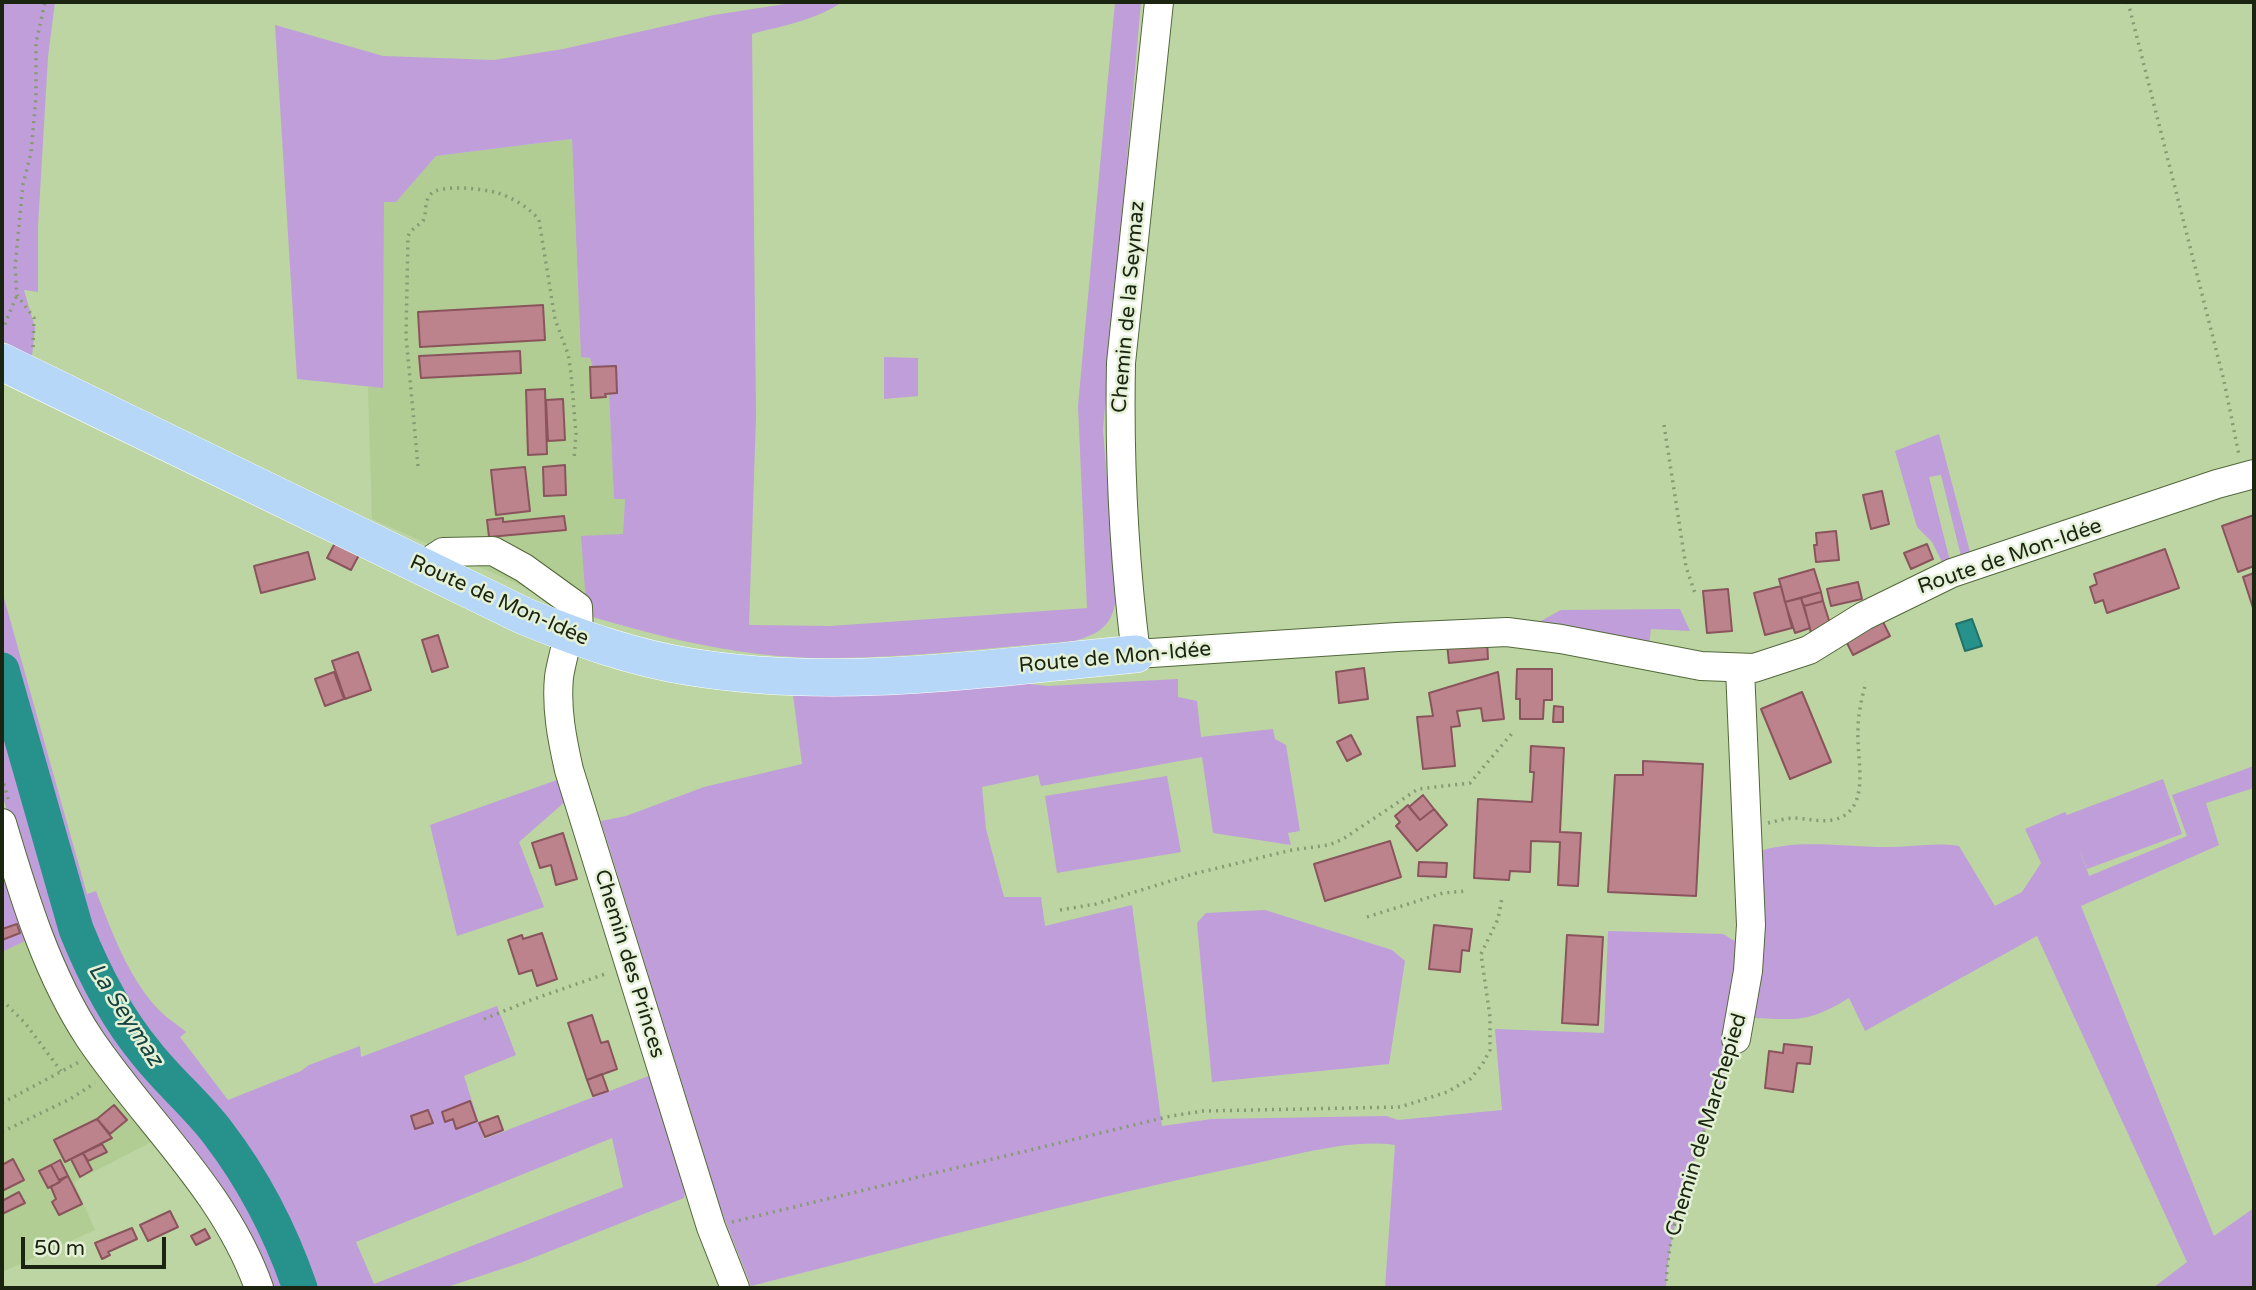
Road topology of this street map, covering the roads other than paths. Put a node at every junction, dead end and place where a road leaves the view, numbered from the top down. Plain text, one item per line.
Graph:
1 (1159, 2) edge
2 (14, 368) edge
3 (2249, 475) edge
4 (574, 636) junction
5 (1136, 654) junction
6 (1740, 669) junction
7 (6, 813) edge
8 (1736, 1039) road end
9 (259, 1288) edge
10 (735, 1288) edge

1 - 5 street, Chemin de la Seymaz
2 - 4 main road, Route de Mon-Idée
3 - 6 street, Route de Mon-Idée
4 - 5 main road, Route de Mon-Idée
4 - 10 street, Chemin des Princes
5 - 6 street, Route de Mon-Idée
6 - 8 street, Chemin de Marchepied
7 - 9 street

